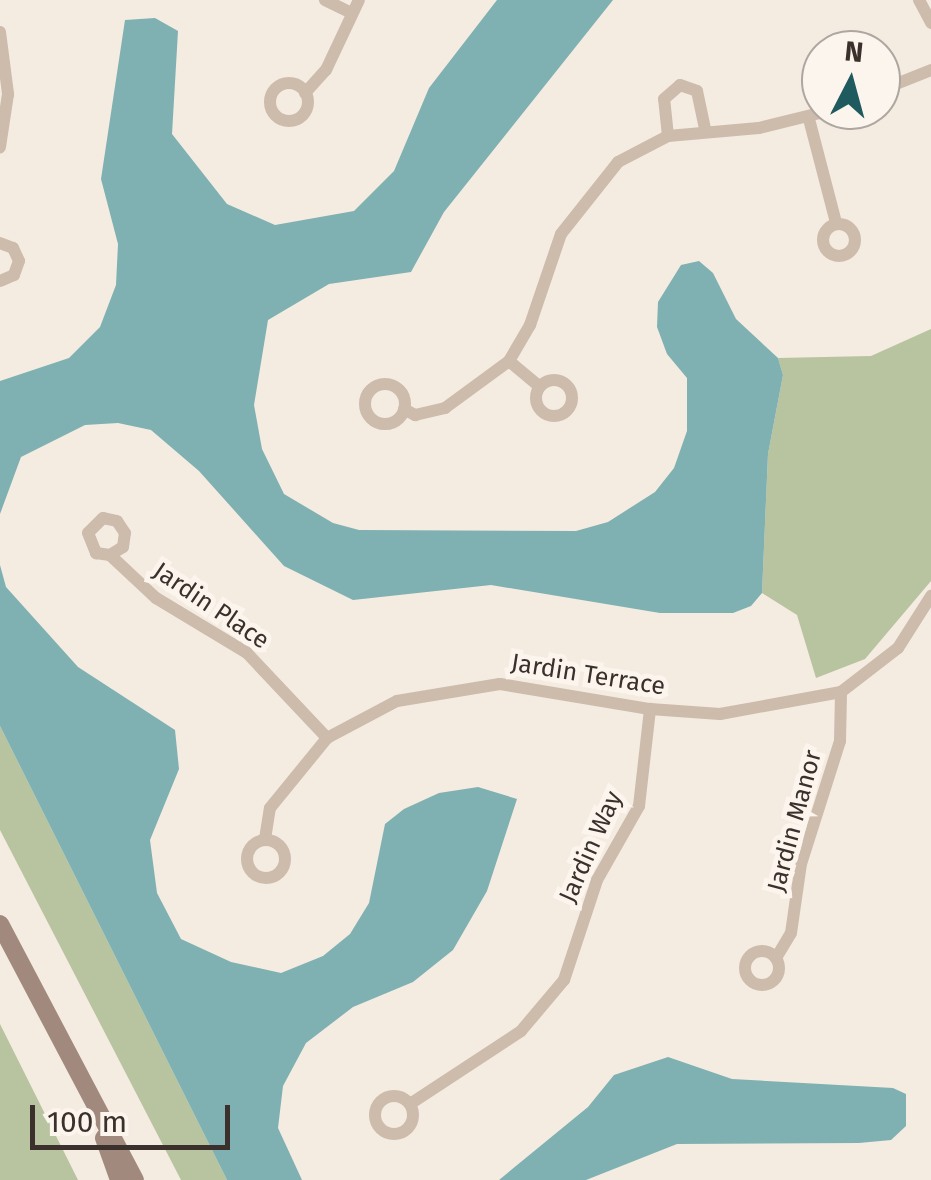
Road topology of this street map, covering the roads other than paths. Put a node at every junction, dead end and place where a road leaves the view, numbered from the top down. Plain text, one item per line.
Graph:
1 (325, 0) edge
2 (919, 0) edge
3 (354, 6) edge
4 (931, 22) edge
5 (0, 32) edge
6 (931, 70) edge
7 (901, 82) edge
8 (305, 93) dead end
9 (801, 121) edge
10 (705, 129) junction
11 (812, 130) edge
12 (668, 136) junction
13 (0, 147) edge
14 (836, 224) dead end
15 (0, 243) edge
16 (0, 280) edge
17 (509, 360) junction
18 (540, 387) dead end
19 (404, 410) dead end
20 (110, 555) dead end
21 (931, 596) edge
22 (841, 692) junction
23 (650, 709) junction
24 (327, 738) junction
25 (265, 840) dead end
26 (0, 924) edge
27 (776, 958) dead end
28 (93, 1104) junction
29 (410, 1104) dead end
30 (119, 1180) edge
31 (135, 1180) edge

1 - 3 street
2 - 4 street
3 - 8 street
5 - 13 street
6 - 7 street
9 - 10 street
10 - 12 street
10 - 12 street
11 - 14 street
12 - 17 street
15 - 16 street
17 - 18 street
17 - 19 street
20 - 24 street, Jardin Place
21 - 22 street, Jardin Terrace
22 - 23 street, Jardin Terrace
22 - 27 street, Jardin Manor
23 - 24 street, Jardin Terrace
23 - 29 street, Jardin Way
24 - 25 street, Jardin Terrace
26 - 28 street
28 - 30 street
28 - 31 street

